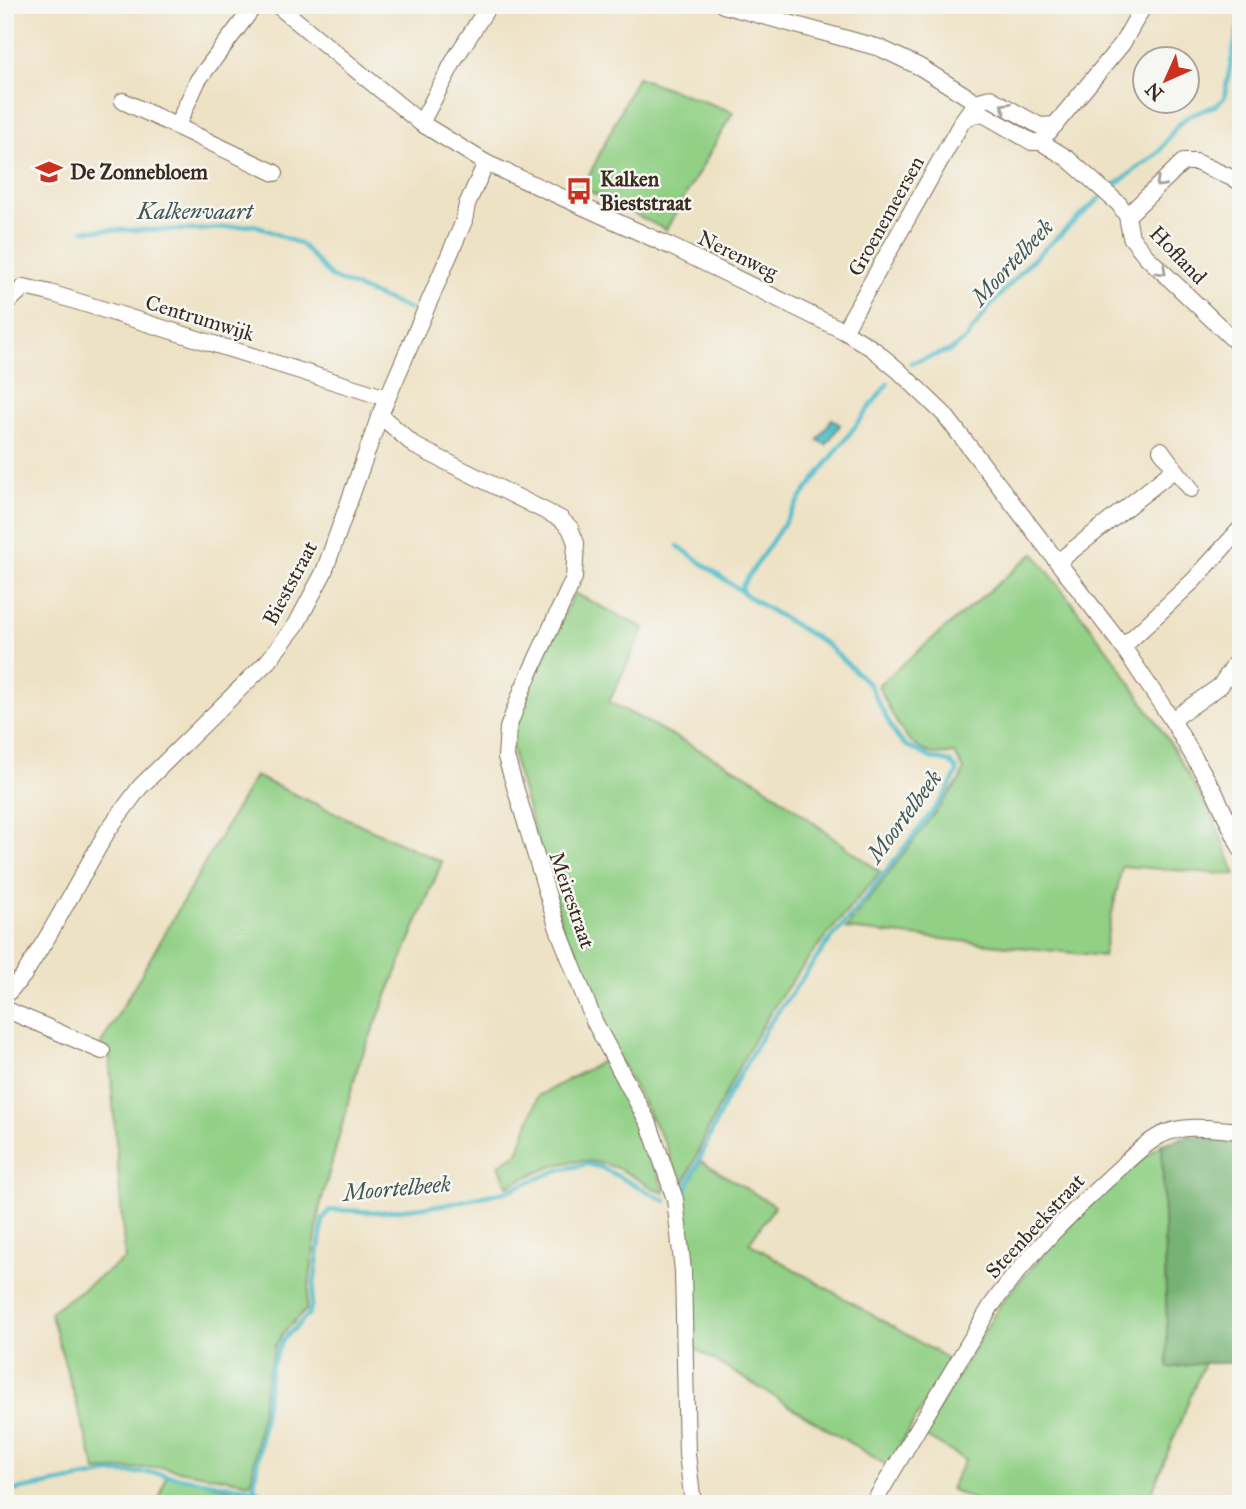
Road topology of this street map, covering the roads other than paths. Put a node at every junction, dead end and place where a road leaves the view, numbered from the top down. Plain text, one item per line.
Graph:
1 (255, 5) edge
2 (489, 5) edge
3 (723, 5) edge
4 (1144, 5) edge
5 (286, 7) edge
6 (123, 101) dead end
7 (976, 102) junction
8 (963, 120) junction
9 (421, 122) junction
10 (1055, 125) junction
11 (177, 126) junction
12 (1041, 142) junction
13 (486, 163) junction
14 (275, 173) dead end
15 (1241, 182) edge
16 (1127, 216) junction
17 (5, 305) edge
18 (844, 331) junction
19 (1241, 347) edge
20 (387, 398) junction
21 (380, 415) junction
22 (1161, 450) dead end
23 (1175, 469) junction
24 (1191, 489) dead end
25 (1241, 528) edge
26 (1059, 561) junction
27 (1123, 647) junction
28 (1241, 656) edge
29 (1172, 720) junction
30 (1241, 849) edge
31 (5, 996) edge
32 (5, 1009) edge
33 (102, 1051) dead end
34 (1241, 1130) edge
35 (693, 1504) edge
36 (873, 1504) edge

1 - 11 street
2 - 9 street
3 - 7 street
4 - 10 street
5 - 9 street, Nerenweg
6 - 11 street
7 - 8 street, Groenemeersen
10 -> 7 street
8 - 12 street
8 - 18 street, Groenemeersen
9 - 13 street, Nerenweg
10 - 12 street
11 - 14 street
12 - 16 street, Hofland
13 - 18 street, Nerenweg
13 - 20 street, Bieststraat
15 -> 16 street, Hofland
16 -> 19 street, Hofland
17 - 20 street, Centrumwijk
18 - 26 street, Nerenweg
20 - 21 street, Bieststraat
21 - 31 street, Bieststraat
21 - 35 street, Meirestraat
22 - 23 street
23 - 24 street
23 - 26 street
25 - 27 street
26 - 27 street, Nerenweg
27 - 29 street, Nerenweg
28 - 29 street
29 - 30 street, Nerenweg
32 - 33 street
34 - 36 street, Steenbeekstraat

